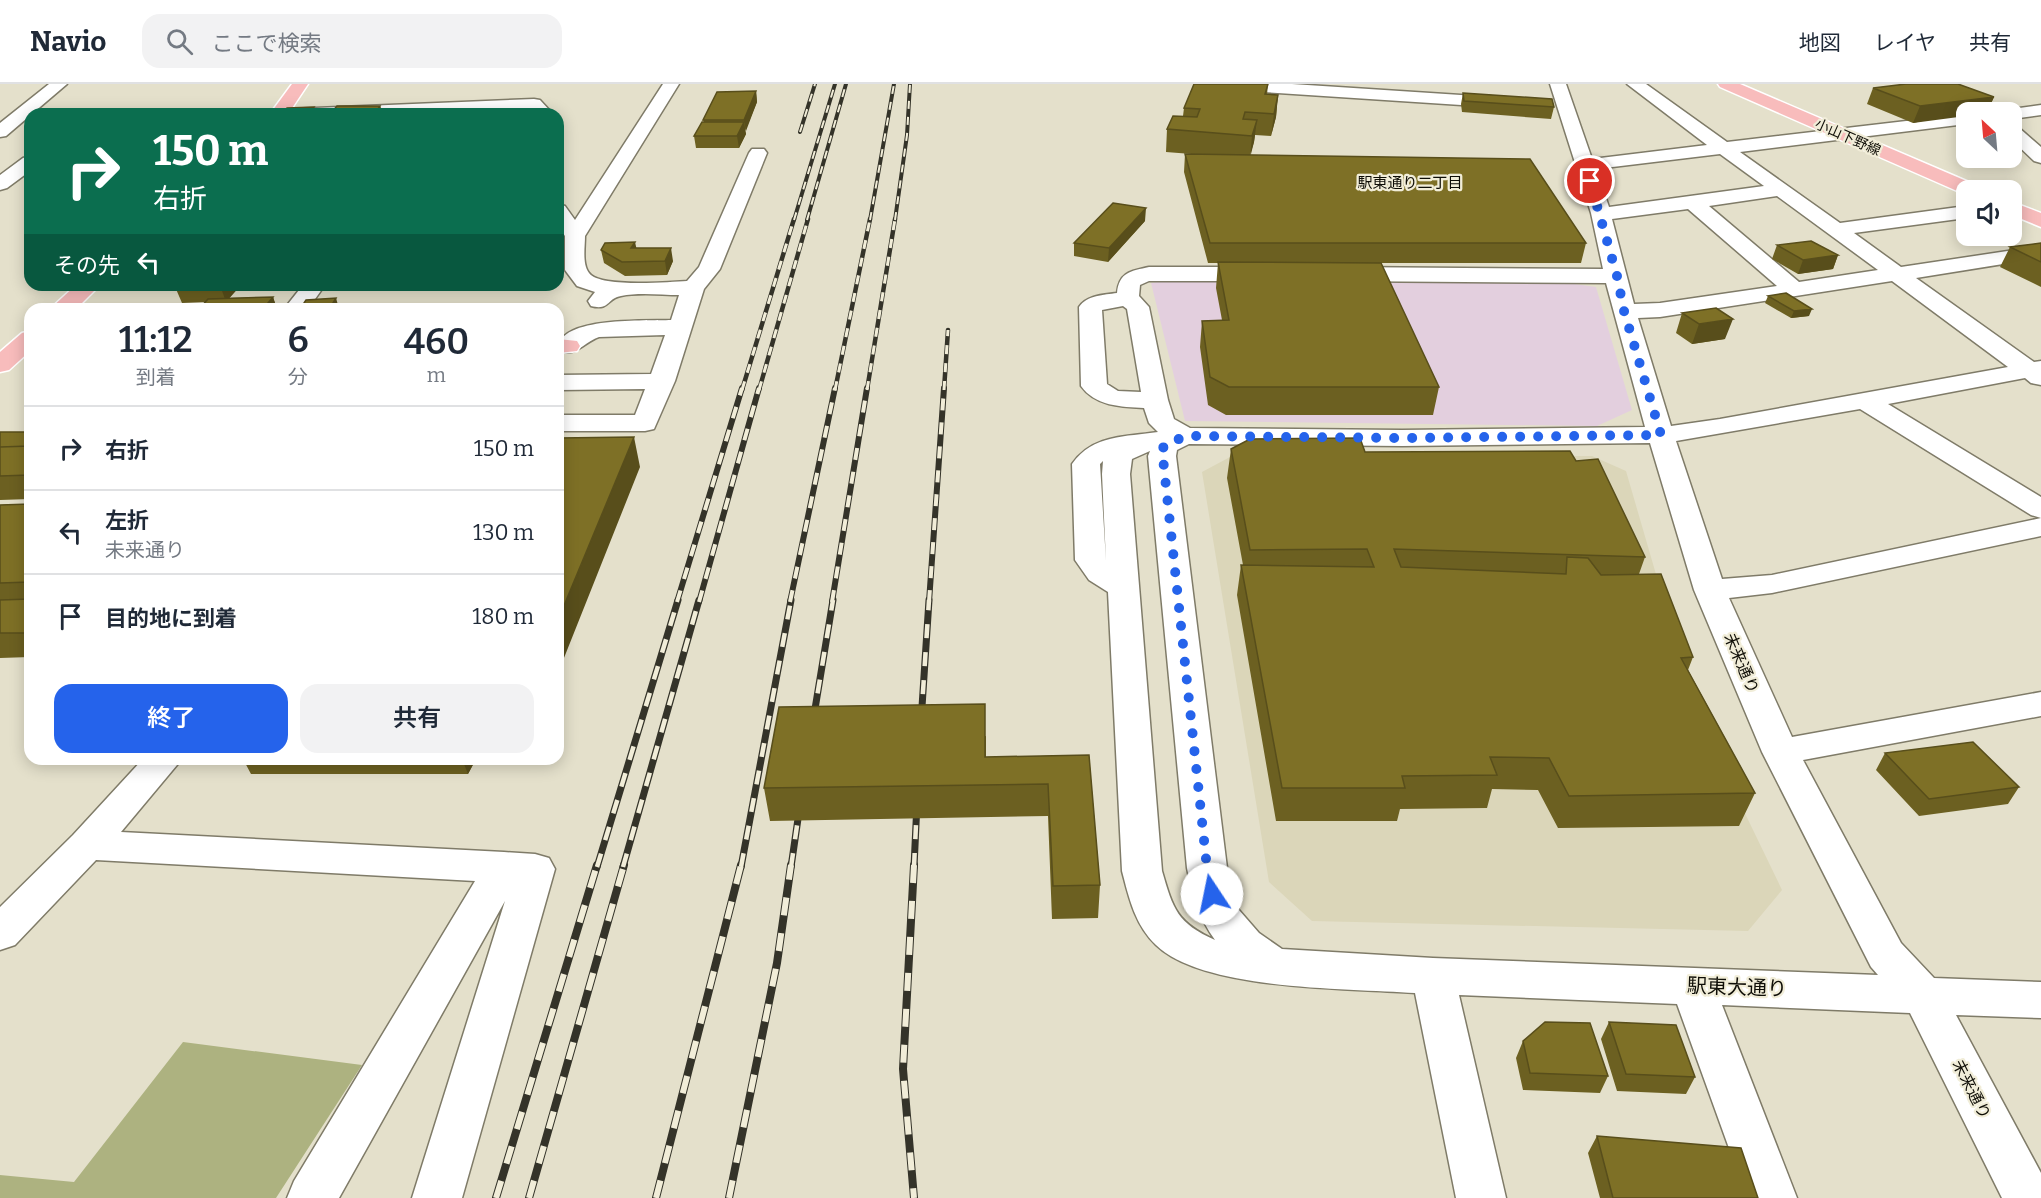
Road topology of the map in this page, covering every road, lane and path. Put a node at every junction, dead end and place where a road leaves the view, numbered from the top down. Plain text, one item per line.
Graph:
1 (59, 84) edge
2 (300, 84) edge
3 (535, 84) edge
4 (671, 84) edge
5 (1264, 84) edge
6 (1471, 84) edge
7 (1558, 84) edge
8 (1635, 84) edge
9 (1726, 84) edge
10 (1917, 84) edge
11 (1409, 91) edge
12 (1474, 101) junction
13 (1965, 102) edge
14 (523, 104) junction
15 (1520, 104) edge
16 (1543, 106) edge
17 (1566, 107) junction
18 (29, 108) edge
19 (283, 108) edge
20 (476, 108) edge
21 (538, 108) edge
22 (2041, 110) edge
23 (24, 112) edge
24 (2022, 113) edge
25 (1956, 120) edge
26 (2022, 123) edge
27 (24, 128) edge
28 (2036, 128) dead end
29 (2, 130) edge
30 (1841, 134) junction
31 (2022, 140) edge
32 (1723, 150) junction
33 (758, 153) dead end
34 (2041, 156) edge
35 (1585, 165) junction
36 (24, 166) edge
37 (0, 184) edge
38 (1956, 184) edge
39 (1779, 190) junction
40 (1692, 202) junction
41 (2022, 212) edge
42 (1601, 213) junction
43 (1956, 213) edge
44 (564, 219) edge
45 (2041, 221) edge
46 (1834, 230) junction
47 (575, 236) junction
48 (2041, 252) edge
49 (566, 260) edge
50 (1288, 274) edge
51 (1323, 274) edge
52 (1896, 275) junction
53 (1617, 276) junction
54 (1794, 289) junction
55 (82, 291) edge
56 (692, 293) junction
57 (608, 295) junction
58 (1128, 298) junction
59 (69, 303) edge
60 (1624, 311) junction
61 (680, 327) junction
62 (24, 344) edge
63 (564, 366) edge
64 (0, 367) edge
65 (564, 367) edge
66 (24, 368) edge
67 (564, 370) edge
68 (564, 370) edge
69 (2037, 373) edge
70 (662, 380) junction
71 (1155, 400) junction
72 (1863, 400) junction
73 (564, 423) edge
74 (1661, 435) junction
75 (1188, 436) junction
76 (2041, 509) edge
77 (2041, 527) edge
78 (1710, 590) junction
79 (2041, 704) edge
80 (1780, 752) junction
81 (159, 765) edge
82 (87, 845) junction
83 (504, 867) junction
84 (0, 933) edge
85 (1273, 966) junction
86 (1433, 976) junction
87 (1692, 985) junction
88 (1923, 995) junction
89 (2041, 1000) edge
90 (312, 1198) edge
91 (437, 1198) edge
92 (1481, 1198) edge
93 (1772, 1198) edge
94 (2028, 1198) edge

1 - 18 street
2 - 19 main road
3 - 14 street
4 - 47 street
5 - 11 street
6 - 12 street
7 - 17 street, 未来通り
8 - 32 street
9 - 30 main road, 小山下野線
10 - 13 street
11 - 12 street
12 - 15 street
14 - 20 street
14 - 21 street
16 - 17 street
17 - 35 street, 未来通り
22 - 24 street
23 - 29 street
25 - 30 street
26 - 28 street
27 - 29 street
30 - 32 street
30 - 38 main road, 小山下野線
31 - 34 street
32 - 35 street
32 - 39 street
33 - 56 street
35 - 42 street, 未来通り
36 - 37 street
39 - 40 street
39 - 46 street
40 - 42 street
40 - 54 street
41 - 45 main road
42 - 53 street, 未来通り
43 - 46 street
44 - 47 street
46 - 52 street
47 - 49 street
48 - 52 street
49 - 57 street
50 - 58 street
51 - 53 street
52 - 54 street
52 - 69 street
53 - 60 street, 未来通り
54 - 60 street
55 - 59 main road
56 - 57 street
56 - 61 street
57 - 65 street
58 - 71 street
58 - 71 street
60 - 74 street, 未来通り
61 - 63 street
61 - 70 street
62 - 64 main road
64 - 66 main road
67 - 70 street
68 - 70 street
69 - 72 street, 駅東大通り
70 - 73 street
71 - 75 street
72 - 74 street, 駅東大通り
72 - 76 street
74 - 75 street, 駅東大通り
74 - 78 street, 未来通り
75 - 85 street
75 - 85 street, 駅東大通り
77 - 78 street
78 - 80 street, 未来通り
79 - 80 street
80 - 88 street, 未来通り
81 - 82 street
82 - 83 street
82 - 84 street
83 - 90 street
83 - 91 street
85 - 86 street, 駅東大通り
86 - 87 street, 駅東大通り
86 - 92 street
87 - 88 street, 駅東大通り
87 - 93 street
88 - 89 street, 駅東大通り
88 - 94 street, 未来通り

